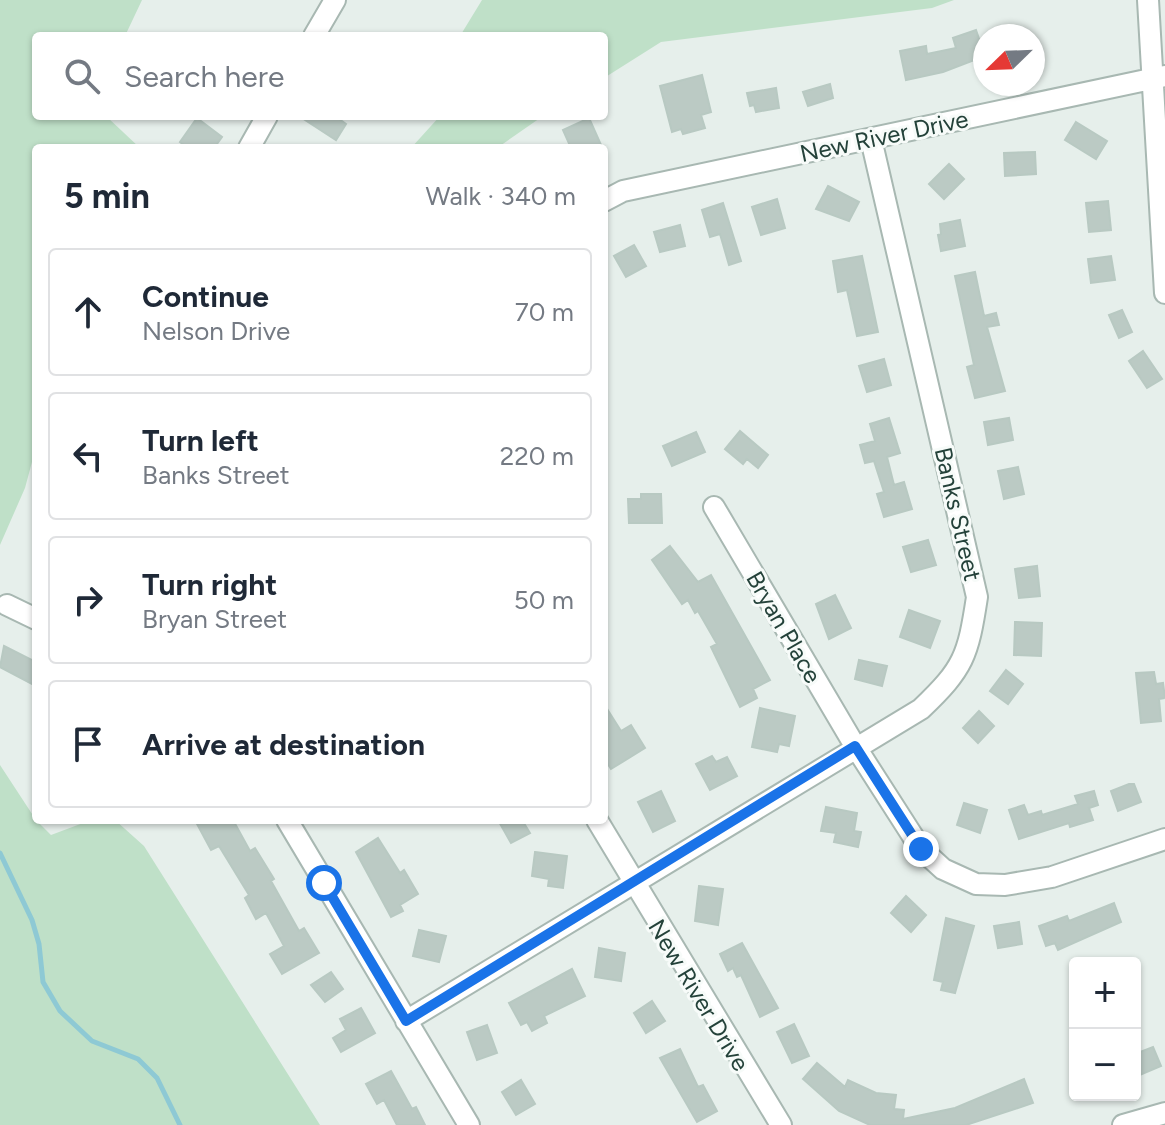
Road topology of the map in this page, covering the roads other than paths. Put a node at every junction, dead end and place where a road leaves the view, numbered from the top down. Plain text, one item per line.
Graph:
1 (335, 0) edge
2 (1148, 0) edge
3 (316, 32) edge
4 (1159, 76) edge
5 (265, 120) edge
6 (871, 139) junction
7 (251, 144) edge
8 (608, 199) edge
9 (1165, 293) edge
10 (714, 507) dead end
11 (7, 605) dead end
12 (32, 617) edge
13 (855, 746) junction
14 (289, 824) edge
15 (599, 824) edge
16 (1165, 839) edge
17 (633, 884) junction
18 (406, 1021) junction
19 (1165, 1113) edge
20 (469, 1125) edge
21 (781, 1125) edge
22 (1123, 1125) edge

1 - 3 street
2 - 4 street
4 - 6 street, New River Drive
4 - 9 street
5 - 7 street
6 - 8 street, New River Drive
6 - 13 street, Banks Street
10 - 13 street, Bryan Place
11 - 12 street
13 - 16 street, Bryan Place
13 - 17 street, Banks Street
14 - 18 street
15 - 17 street, New River Drive
17 - 18 street, Banks Street
17 - 21 street, New River Drive
18 - 20 street
19 - 22 street

